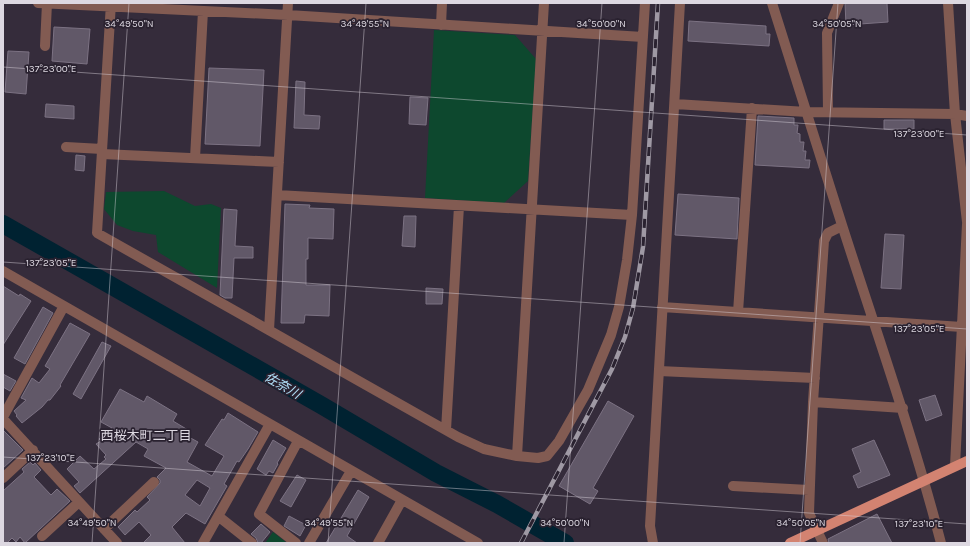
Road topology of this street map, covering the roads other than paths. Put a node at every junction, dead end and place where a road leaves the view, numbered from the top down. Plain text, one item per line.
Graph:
1 (38, 3) edge
2 (47, 3) edge
3 (288, 3) edge
4 (442, 3) edge
5 (544, 3) edge
6 (645, 3) edge
7 (680, 3) edge
8 (772, 3) edge
9 (839, 3) edge
10 (948, 3) edge
11 (111, 5) edge
12 (203, 11) junction
13 (288, 15) junction
14 (441, 25) junction
15 (542, 31) junction
16 (643, 38) junction
17 (45, 46) dead end
18 (675, 104) junction
19 (752, 108) junction
20 (807, 112) junction
21 (828, 112) junction
22 (955, 114) junction
23 (967, 116) edge
24 (66, 147) dead end
25 (102, 151) junction
26 (194, 158) junction
27 (279, 162) junction
28 (277, 195) junction
29 (459, 206) junction
30 (531, 208) junction
31 (632, 215) junction
32 (967, 223) edge
33 (842, 226) junction
34 (3, 271) edge
35 (64, 306) junction
36 (662, 307) junction
37 (738, 312) junction
38 (965, 312) edge
39 (818, 318) junction
40 (874, 321) junction
41 (962, 327) junction
42 (269, 330) junction
43 (659, 371) junction
44 (815, 378) junction
45 (813, 402) junction
46 (902, 408) junction
47 (3, 418) edge
48 (270, 424) junction
49 (446, 430) junction
50 (298, 441) junction
51 (33, 450) junction
52 (517, 456) junction
53 (967, 461) edge
54 (955, 466) junction
55 (351, 471) junction
56 (3, 478) edge
57 (925, 481) junction
58 (154, 482) dead end
59 (733, 486) dead end
60 (809, 490) junction
61 (402, 500) junction
62 (80, 502) junction
63 (218, 516) junction
64 (104, 529) junction
65 (816, 531) junction
66 (42, 536) dead end
67 (117, 543) edge
68 (203, 543) edge
69 (252, 543) edge
70 (296, 543) edge
71 (310, 543) edge
72 (378, 543) edge
73 (478, 543) edge
74 (653, 543) edge
75 (790, 543) edge
76 (823, 543) edge
77 (942, 543) edge

1 - 2 street
2 - 11 street
2 - 17 street
3 - 13 street
4 - 14 street
5 - 15 street
6 - 16 street
7 - 18 street
8 - 20 street
9 - 21 street
10 - 22 street
11 - 12 street
11 - 25 street
12 - 13 street
12 - 26 street
13 - 14 street
13 - 27 street
14 - 15 street
15 - 16 street
15 - 30 street
16 - 31 street
18 - 19 street
18 - 36 street
19 - 20 street
19 - 37 street
20 - 21 street
20 - 33 street
21 - 22 street
22 - 23 street
22 - 32 street
24 - 25 street
25 - 26 street
25 - 42 street
26 - 27 street
27 - 28 street
28 - 29 street
28 - 42 street
29 - 30 street
29 - 49 street
30 - 31 street
30 - 52 street
31 - 52 street
32 - 38 street
33 - 39 street
33 - 40 street
34 - 35 street
35 - 47 street
35 - 48 street
36 - 37 street
36 - 43 street
37 - 39 street
38 - 41 street
39 - 40 street
39 - 44 street
40 - 41 street
40 - 46 street
41 - 54 street
42 - 49 street
43 - 44 street
43 - 74 street
44 - 45 street
45 - 46 street
45 - 60 street
46 - 57 street
47 - 51 street
48 - 50 street
48 - 63 street
49 - 52 street
50 - 55 street
50 - 70 street
51 - 56 street
51 - 62 street
53 - 54 main road
54 - 57 main road
55 - 61 street
55 - 71 street
57 - 65 main road
57 - 77 street
58 - 64 street
59 - 60 street
60 - 65 street
61 - 72 street
61 - 73 street
62 - 64 street
62 - 66 street
63 - 68 street
63 - 69 street
64 - 67 street
65 - 75 main road
65 - 76 street

